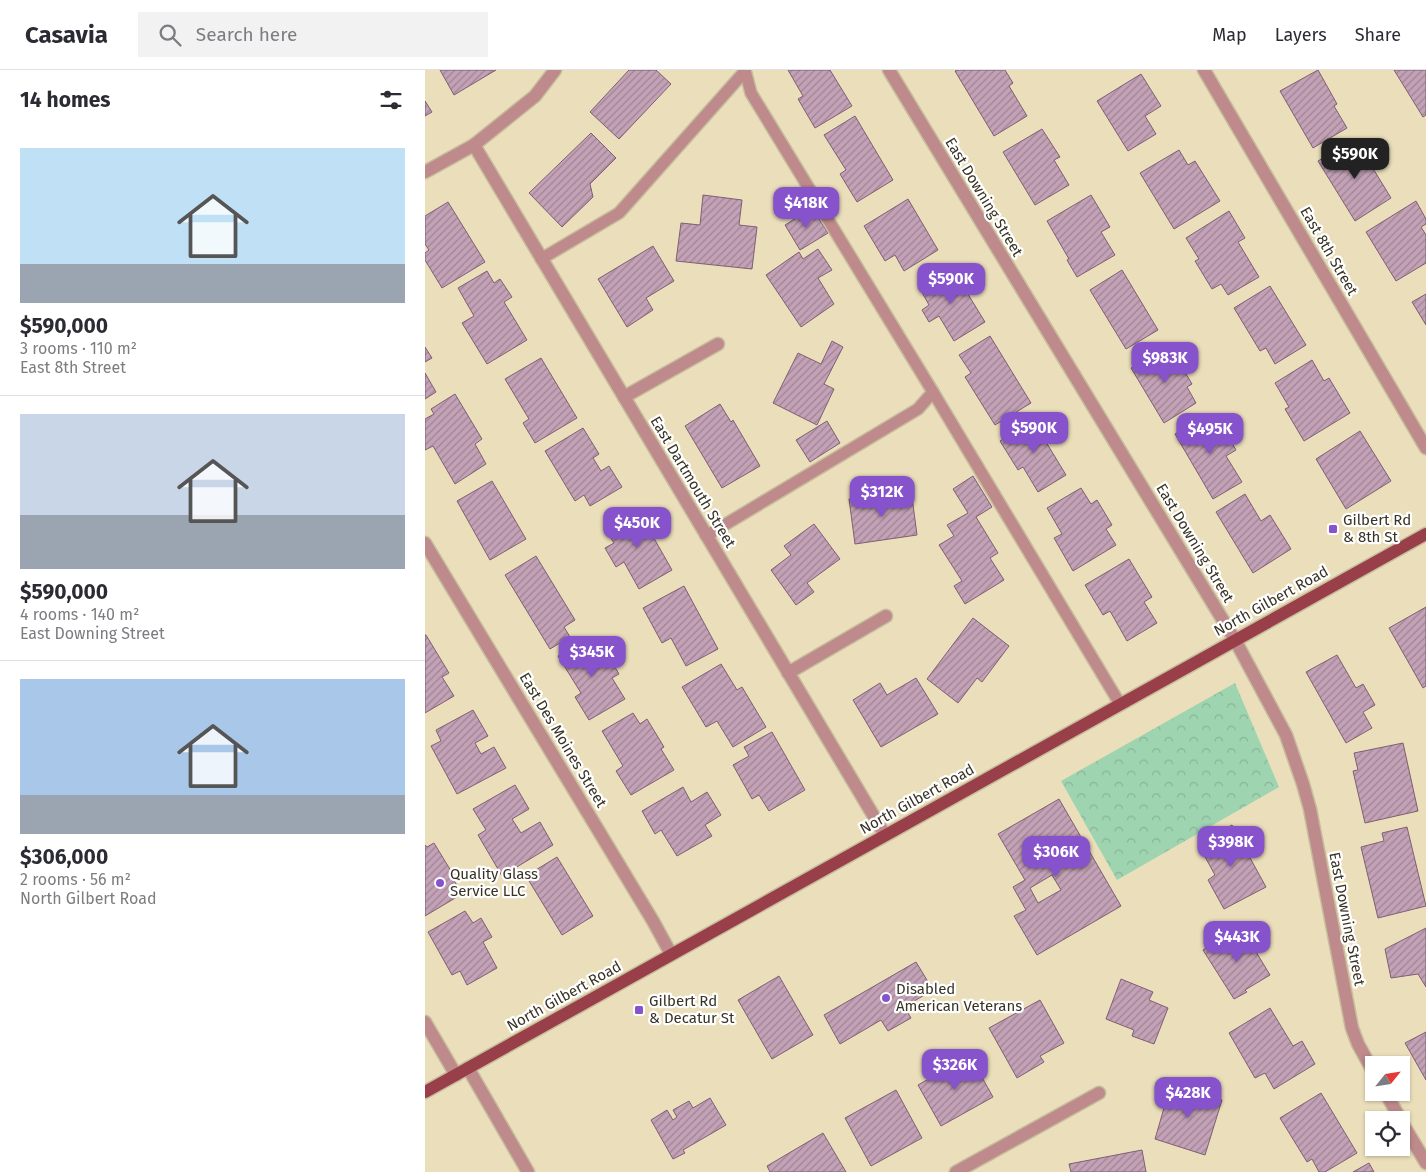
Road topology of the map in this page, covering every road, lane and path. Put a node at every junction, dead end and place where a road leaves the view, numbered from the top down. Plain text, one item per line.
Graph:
1 (555, 70) edge
2 (745, 70) edge
3 (889, 70) edge
4 (1205, 70) edge
5 (473, 145) junction
6 (425, 172) edge
7 (541, 259) junction
8 (718, 344) dead end
9 (933, 392) junction
10 (624, 397) junction
11 (1426, 448) edge
12 (1426, 534) edge
13 (706, 536) junction
14 (425, 543) edge
15 (886, 616) dead end
16 (1235, 640) junction
17 (788, 673) junction
18 (1120, 704) junction
19 (885, 835) junction
20 (671, 954) junction
21 (425, 1022) edge
22 (1365, 1057) edge
23 (468, 1068) junction
24 (456, 1074) junction
25 (425, 1092) edge
26 (1099, 1093) dead end
27 (1410, 1136) edge
28 (1426, 1164) edge
29 (528, 1172) edge
30 (956, 1172) edge

1 - 5 street
2 - 7 lane
2 - 9 lane
3 - 16 street, East Downing Street
4 - 11 street, East 8th Street
5 - 6 street
5 - 7 street, East Dartmouth Street
7 - 10 street, East Dartmouth Street
8 - 10 street
9 - 13 lane
9 - 18 lane
10 - 13 street, East Dartmouth Street
12 - 16 main road, North Gilbert Road
13 - 17 street, East Dartmouth Street
14 - 20 street, East Des Moines Street
15 - 17 street
16 - 18 main road, North Gilbert Road
16 - 22 street, East Downing Street
17 - 19 street, East Dartmouth Street
18 - 19 main road, North Gilbert Road
19 - 20 main road, North Gilbert Road
20 - 23 main road, North Gilbert Road
21 - 24 street
23 - 24 main road, North Gilbert Road
23 - 29 street
24 - 25 main road, North Gilbert Road
26 - 30 street
27 - 28 street

